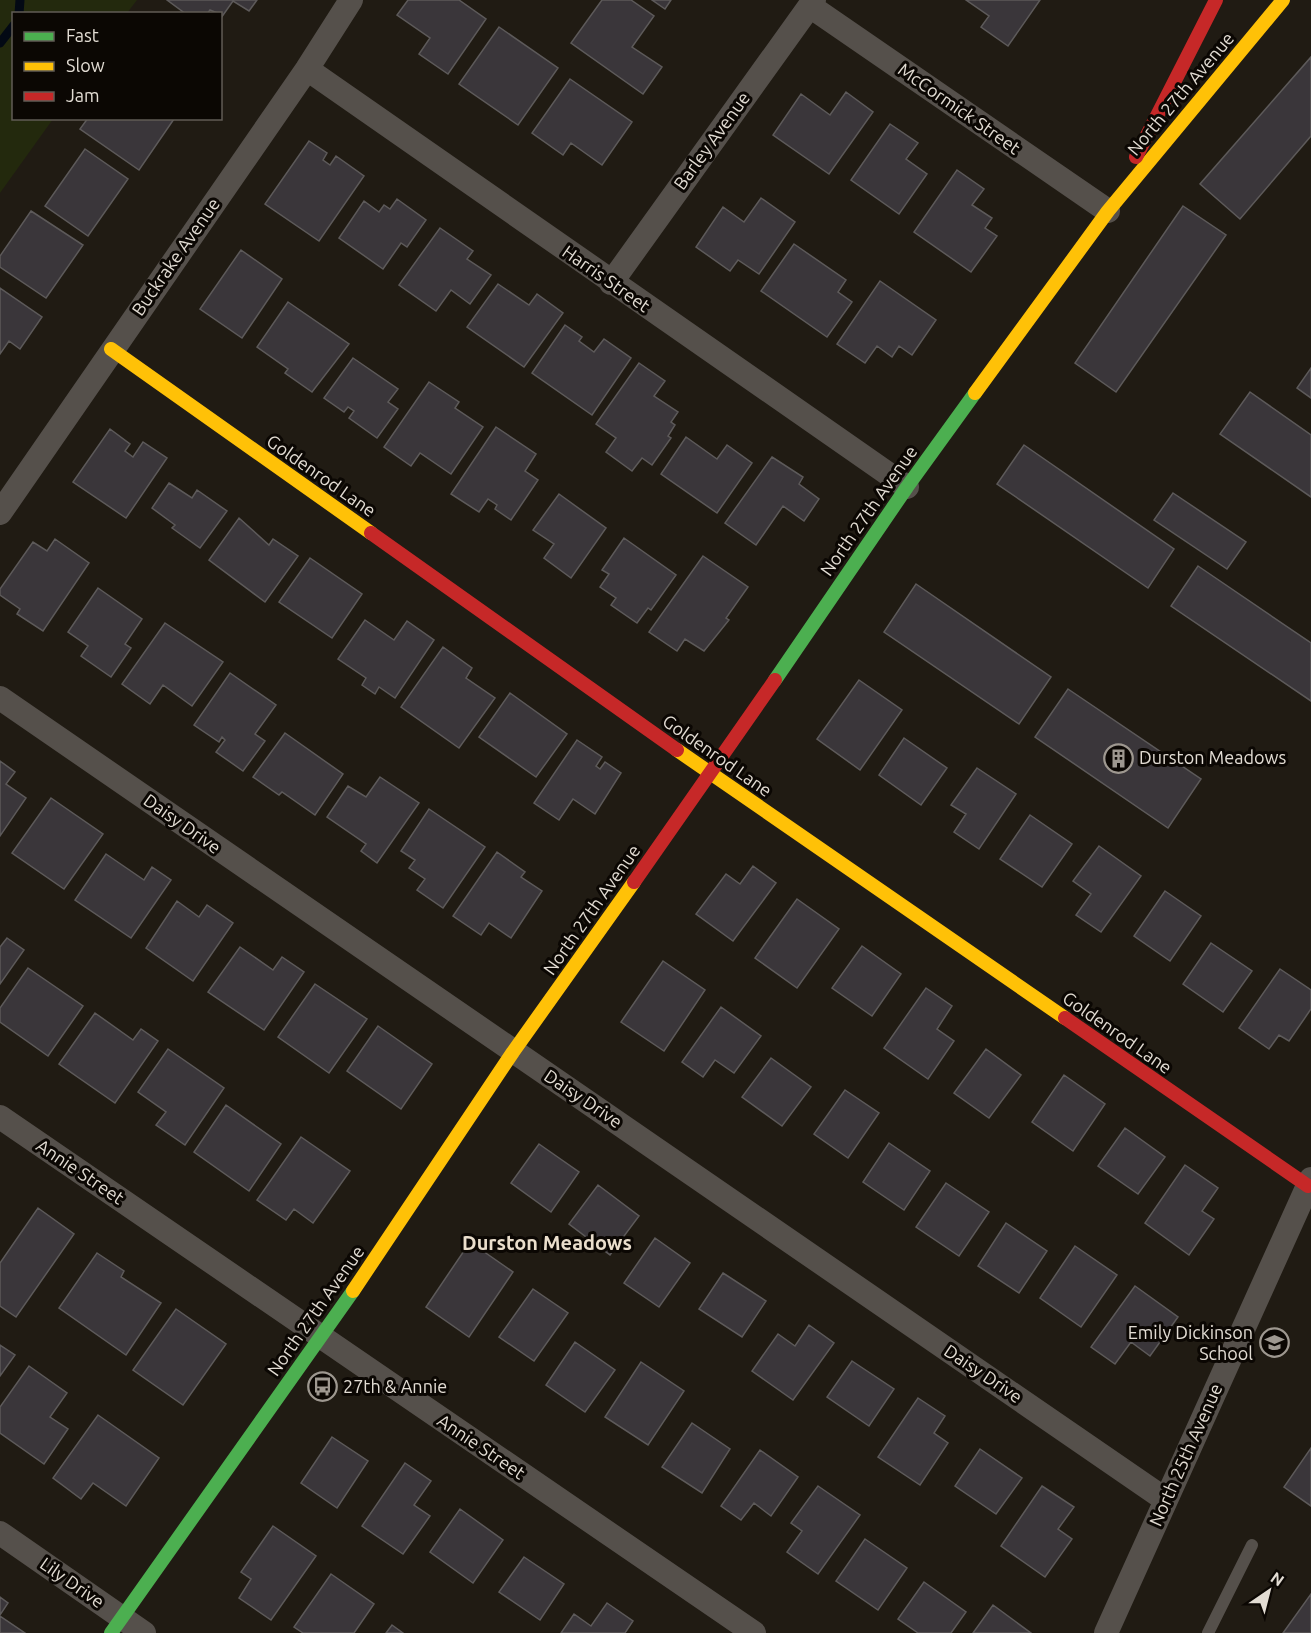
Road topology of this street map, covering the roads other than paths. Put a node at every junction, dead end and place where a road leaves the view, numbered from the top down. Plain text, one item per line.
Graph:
1 (351, 0) edge
2 (1216, 0) edge
3 (1283, 0) edge
4 (812, 3) edge
5 (307, 69) junction
6 (1108, 212) junction
7 (611, 283) junction
8 (111, 349) junction
9 (908, 487) junction
10 (0, 513) edge
11 (0, 698) edge
12 (711, 774) junction
13 (513, 1052) junction
14 (3, 1126) edge
15 (1309, 1183) edge
16 (321, 1338) junction
17 (1166, 1500) junction
18 (0, 1533) edge
19 (1252, 1545) dead end
20 (116, 1625) edge
21 (144, 1633) edge
22 (754, 1633) edge
23 (1106, 1633) edge
24 (1208, 1633) edge

1 - 5 street, Buckrake Avenue
2 - 6 street, North 27th Avenue
3 - 6 street, North 27th Avenue
4 - 6 street, McCormick Street
4 - 7 street, Barley Avenue
5 - 7 street, Harris Street
5 - 8 street, Buckrake Avenue
6 - 9 street, North 27th Avenue
7 - 9 street, Harris Street
8 - 10 street, Buckrake Avenue
8 - 12 street, Goldenrod Lane
9 - 12 street, North 27th Avenue
11 - 13 street, Daisy Drive
12 - 13 street, North 27th Avenue
12 - 15 street, Goldenrod Lane
13 - 16 street, North 27th Avenue
13 - 17 street, Daisy Drive
14 - 16 street, Annie Street
15 - 17 street, North 25th Avenue
16 - 20 street, North 27th Avenue
16 - 22 street, Annie Street
17 - 23 street, North 25th Avenue
18 - 20 street, Lily Drive
19 - 24 lane
20 - 21 street, Lily Drive

